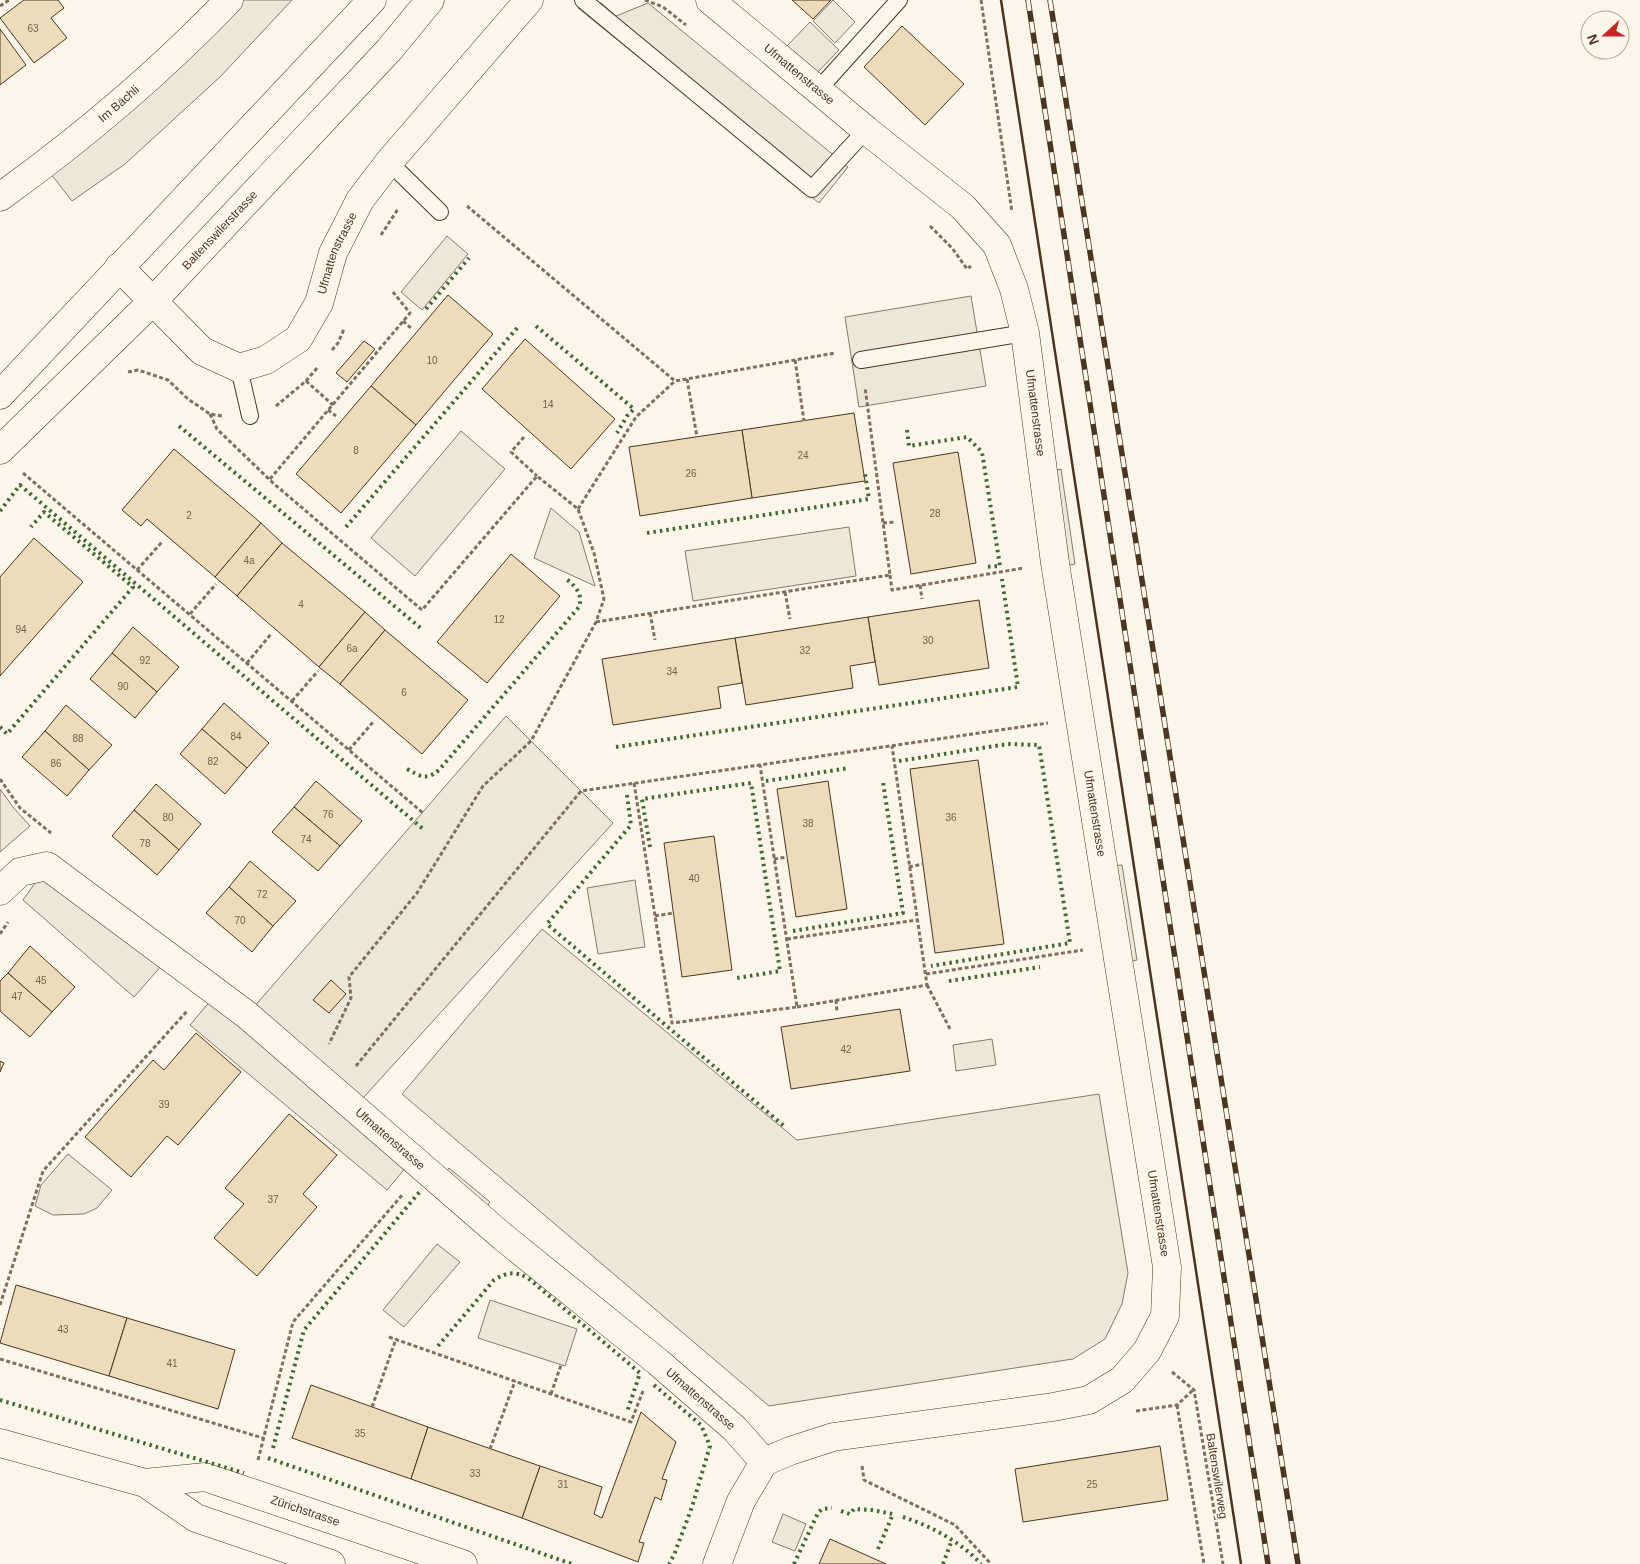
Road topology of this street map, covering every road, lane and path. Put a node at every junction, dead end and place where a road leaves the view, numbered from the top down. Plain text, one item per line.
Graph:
1 (9, 0) edge
2 (229, 0) edge
3 (372, 0) edge
4 (430, 0) edge
5 (528, 0) edge
6 (583, 0) edge
7 (710, 0) edge
8 (899, 0) edge
9 (981, 0) edge
10 (0, 6) edge
11 (818, 90) junction
12 (866, 130) junction
13 (389, 162) junction
14 (0, 197) edge
15 (463, 203) dead end
16 (440, 212) dead end
17 (997, 245) junction
18 (119, 267) junction
19 (393, 292) dead end
20 (152, 302) junction
21 (403, 321) junction
22 (412, 329) dead end
23 (1025, 333) junction
24 (794, 360) junction
25 (861, 360) junction
26 (239, 368) junction
27 (687, 379) junction
28 (306, 381) dead end
29 (675, 381) junction
30 (0, 395) edge
31 (333, 405) junction
32 (328, 410) junction
33 (210, 414) dead end
34 (250, 416) dead end
35 (336, 416) dead end
36 (804, 421) dead end
37 (524, 437) dead end
38 (697, 437) dead end
39 (0, 450) edge
40 (22, 472) dead end
41 (537, 476) junction
42 (270, 479) junction
43 (578, 509) junction
44 (895, 522) dead end
45 (883, 523) junction
46 (162, 542) dead end
47 (1027, 568) dead end
48 (137, 570) junction
49 (890, 575) junction
50 (216, 584) dead end
51 (920, 585) junction
52 (785, 592) junction
53 (922, 599) dead end
54 (650, 613) junction
55 (190, 614) junction
56 (790, 619) dead end
57 (596, 622) junction
58 (271, 634) dead end
59 (655, 640) dead end
60 (247, 663) junction
61 (318, 671) dead end
62 (292, 701) junction
63 (374, 720) dead end
64 (1051, 723) dead end
65 (892, 746) junction
66 (349, 750) junction
67 (760, 765) junction
68 (634, 783) junction
69 (423, 813) dead end
70 (788, 857) dead end
71 (774, 859) junction
72 (923, 864) dead end
73 (909, 867) junction
74 (0, 891) edge
75 (673, 913) dead end
76 (655, 916) junction
77 (917, 920) junction
78 (787, 939) junction
79 (1086, 949) dead end
80 (926, 974) junction
81 (927, 985) junction
82 (209, 987) junction
83 (836, 1000) junction
84 (797, 1007) junction
85 (837, 1012) dead end
86 (950, 1028) dead end
87 (329, 1046) dead end
88 (355, 1067) dead end
89 (424, 1169) junction
90 (0, 1305) edge
91 (389, 1337) dead end
92 (396, 1339) junction
93 (0, 1360) edge
94 (658, 1362) junction
95 (561, 1365) dead end
96 (515, 1381) junction
97 (1194, 1390) dead end
98 (551, 1394) junction
99 (1177, 1405) dead end
100 (372, 1407) dead end
101 (858, 1433) junction
102 (263, 1438) junction
103 (0, 1443) edge
104 (490, 1449) dead end
105 (764, 1462) junction
106 (145, 1483) junction
107 (251, 1492) junction
108 (331, 1564) edge
109 (463, 1564) edge
110 (717, 1564) edge
111 (991, 1564) edge
112 (1204, 1564) edge
113 (1223, 1564) edge

1 - 10 path
2 - 14 street, Im Bächli
3 - 18 street
4 - 20 street, Baltenswilerstrasse
5 - 13 street, Ufmattenstrasse
6 - 12 lane
7 - 11 street, Ufmattenstrasse
8 - 11 lane
9 - 17 path
11 - 12 street, Ufmattenstrasse
12 - 17 street, Ufmattenstrasse
13 - 16 lane
13 - 26 street, Ufmattenstrasse
15 - 29 path
17 - 23 street, Ufmattenstrasse
18 - 20 street
18 - 30 street
19 - 21 path
20 - 26 street
20 - 39 street, Baltenswilerstrasse
21 - 22 path
21 - 31 path
23 - 25 lane
23 - 101 street, Ufmattenstrasse
24 - 25 path
24 - 27 path
24 - 36 path
25 - 45 path
26 - 34 lane
27 - 29 path
27 - 38 path
28 - 31 path
29 - 43 path
31 - 32 path
32 - 35 path
32 - 42 path
33 - 42 path
37 - 41 path
40 - 48 path
41 - 42 path
41 - 43 path
43 - 57 path
44 - 45 path
45 - 49 path
46 - 48 path
47 - 51 path
48 - 55 path
49 - 51 path
49 - 52 path
50 - 55 path
51 - 53 path
52 - 54 path
52 - 56 path
54 - 57 path
54 - 59 path
55 - 60 path
57 - 87 path
58 - 60 path
60 - 62 path
61 - 62 path
62 - 66 path
63 - 66 path
64 - 65 path
65 - 67 path
65 - 73 path
66 - 69 path
67 - 68 path
67 - 71 path
68 - 76 path
68 - 88 path
70 - 71 path
71 - 78 path
72 - 73 path
73 - 77 path
74 - 82 street, Ufmattenstrasse
75 - 76 path
76 - 84 path
77 - 78 path
77 - 80 path
78 - 84 path
79 - 80 path
80 - 81 path
81 - 83 path
81 - 86 path
82 - 89 street, Ufmattenstrasse
82 - 90 path
83 - 84 path
83 - 85 path
89 - 94 street, Ufmattenstrasse
89 - 102 path
91 - 92 path
92 - 96 path
92 - 100 path
93 - 102 path
94 - 98 path
94 - 105 street, Ufmattenstrasse
95 - 98 path
96 - 98 path
96 - 104 path
97 - 113 path, Baltenswilerweg
99 - 112 path
101 - 105 street, Ufmattenstrasse
101 - 111 path
102 - 107 path
103 - 106 street, Zürichstrasse
105 - 110 street
106 - 107 street, Zürichstrasse
106 - 108 street, Zürichstrasse
107 - 109 street, Zürichstrasse

